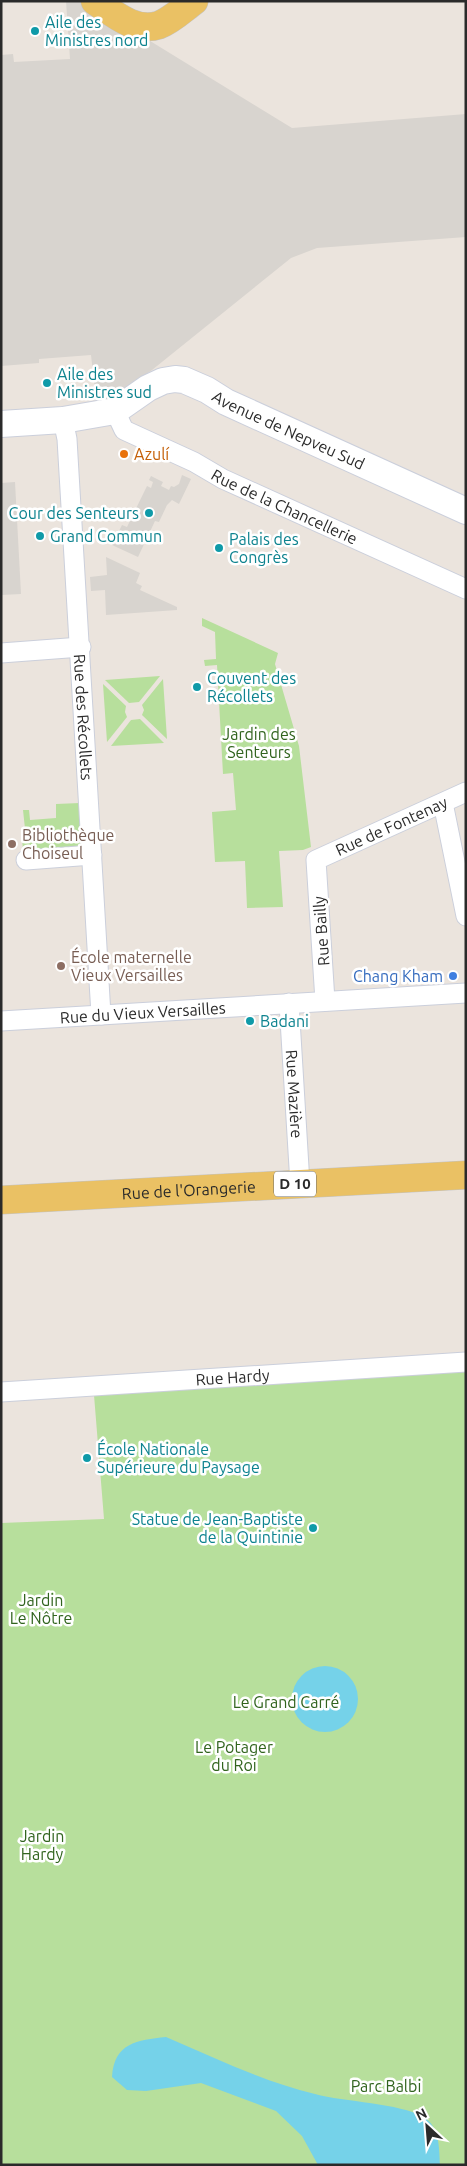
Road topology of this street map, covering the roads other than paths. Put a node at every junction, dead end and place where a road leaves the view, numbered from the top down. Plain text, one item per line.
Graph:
1 (95, 1) edge
2 (194, 1) edge
3 (115, 411) junction
4 (62, 420) junction
5 (1, 424) edge
6 (466, 511) edge
7 (466, 589) edge
8 (81, 647) junction
9 (1, 653) edge
10 (466, 792) edge
11 (442, 803) junction
12 (92, 855) junction
13 (26, 860) dead end
14 (316, 860) joint
15 (466, 916) edge
16 (466, 993) edge
17 (325, 1001) junction
18 (289, 1003) junction
19 (101, 1015) junction
20 (1, 1021) edge
21 (466, 1175) edge
22 (300, 1184) junction
23 (1, 1200) edge
24 (466, 1362) edge
25 (1, 1392) edge

1 - 2 main road
3 - 4 main road
3 - 6 main road, Avenue de Nepveu Sud
3 - 7 street, Rue de la Chancellerie
4 - 5 main road
4 - 8 street, Rue des Récollets
8 - 9 street
8 - 12 street, Rue des Récollets
10 - 11 street, Rue de Fontenay
11 - 14 street, Rue de Fontenay
11 - 15 street
12 - 13 street
12 - 19 street, Rue des Récollets
14 - 17 street, Rue Bailly
16 - 17 street, Rue du Vieux Versailles
17 - 18 street, Rue du Vieux Versailles
18 - 19 street, Rue du Vieux Versailles
18 - 22 street, Rue Mazière
19 - 20 street, Rue du Vieux Versailles
21 - 22 main road, Rue de l'Orangerie / D 10
22 - 23 main road, Rue de l'Orangerie / D 10
24 - 25 street, Rue Hardy

